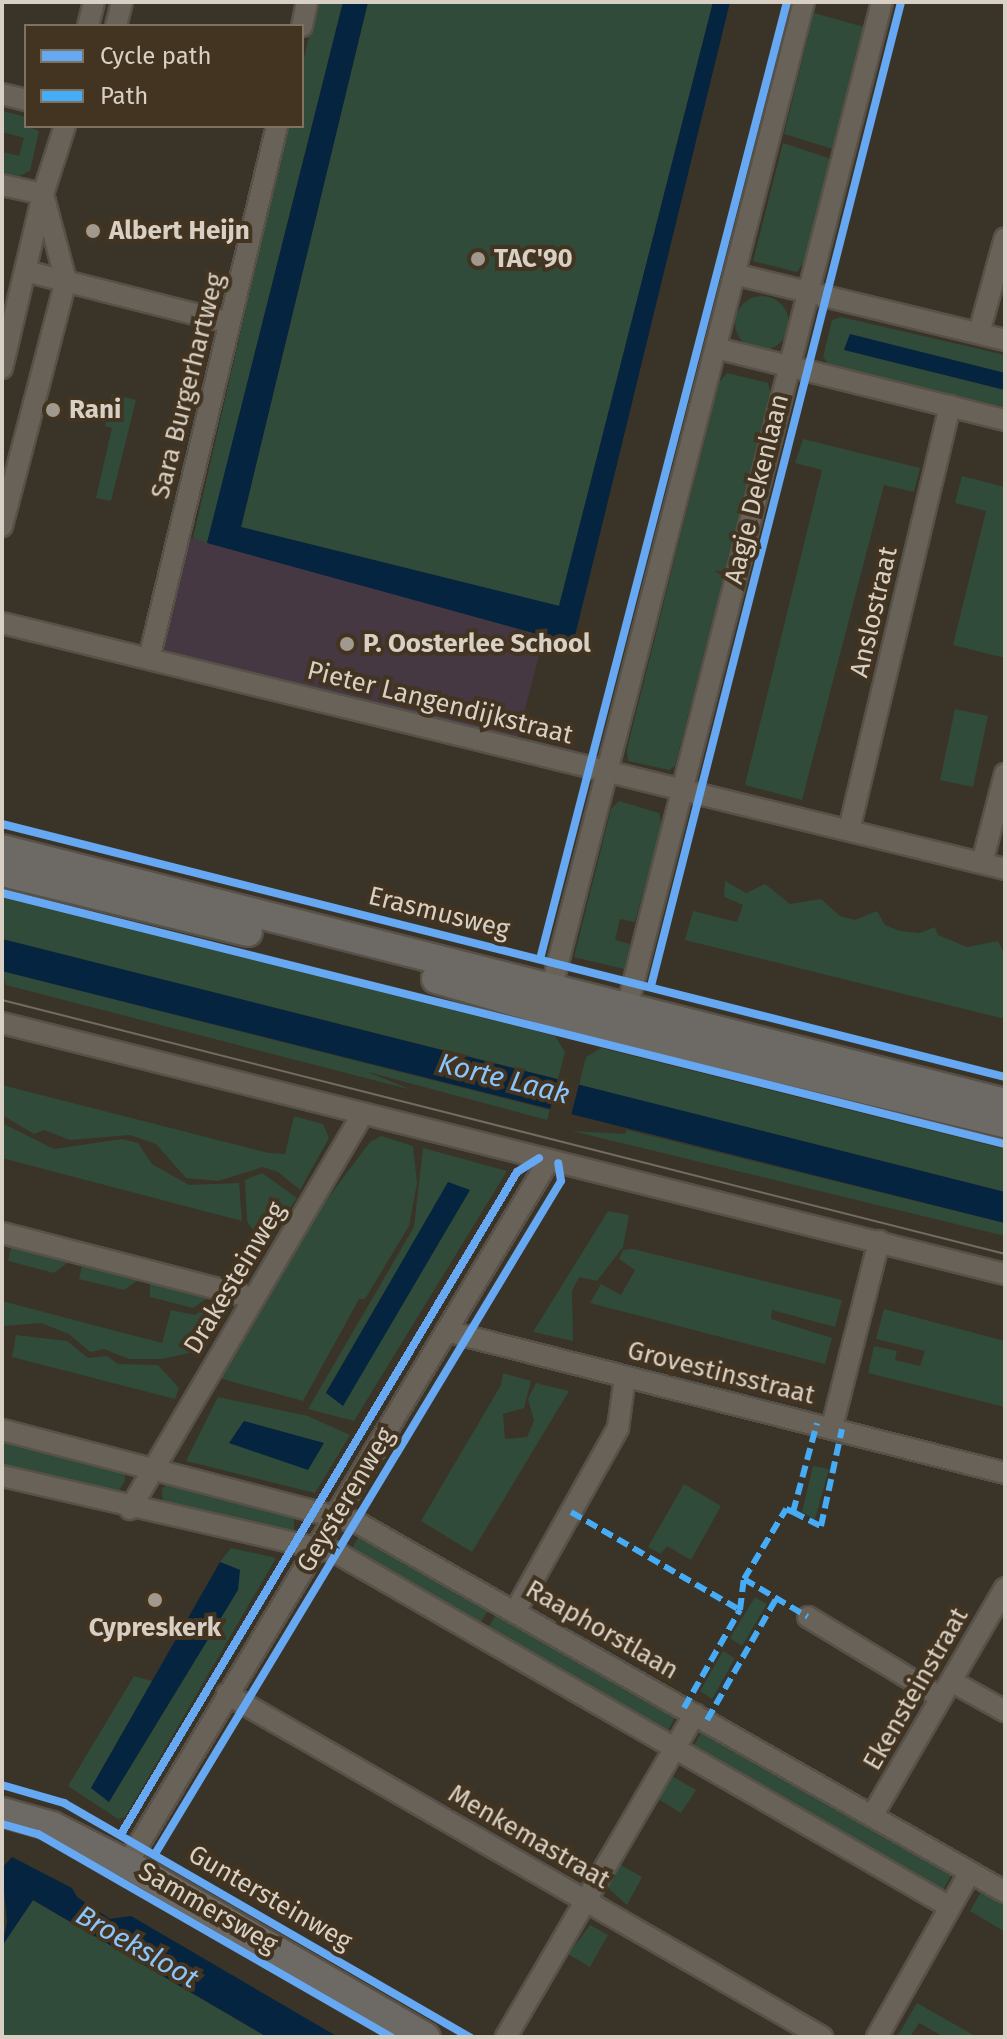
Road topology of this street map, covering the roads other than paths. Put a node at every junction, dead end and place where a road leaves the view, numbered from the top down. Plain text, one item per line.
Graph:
1 (94, 2) edge
2 (122, 2) edge
3 (307, 2) edge
4 (804, 2) edge
5 (882, 2) edge
6 (88, 24) edge
7 (116, 24) edge
8 (302, 24) edge
9 (2, 94) edge
10 (24, 100) edge
11 (64, 128) edge
12 (277, 128) edge
13 (2, 185) edge
14 (43, 194) junction
15 (1005, 238) edge
16 (25, 271) junction
17 (734, 274) junction
18 (66, 281) junction
19 (809, 292) junction
20 (230, 323) junction
21 (979, 333) junction
22 (1005, 340) edge
23 (716, 348) junction
24 (790, 366) junction
25 (2, 368) edge
26 (950, 406) junction
27 (1005, 420) edge
28 (2, 526) edge
29 (2, 623) edge
30 (149, 659) junction
31 (607, 771) junction
32 (1005, 774) edge
33 (683, 789) junction
34 (849, 830) junction
35 (2, 849) edge
36 (982, 863) junction
37 (1005, 869) edge
38 (2, 872) edge
39 (552, 986) junction
40 (628, 1004) junction
41 (2, 1023) edge
42 (1005, 1103) edge
43 (363, 1113) junction
44 (1005, 1123) edge
45 (549, 1160) junction
46 (2, 1233) edge
47 (879, 1241) junction
48 (1005, 1274) edge
49 (253, 1298) junction
50 (446, 1331) junction
51 (625, 1377) junction
52 (832, 1427) junction
53 (2, 1430) edge
54 (150, 1470) junction
55 (1005, 1473) edge
56 (2, 1476) edge
57 (130, 1509) junction
58 (338, 1515) junction
59 (318, 1548) junction
60 (1005, 1588) edge
61 (516, 1610) junction
62 (808, 1617) dead end
63 (946, 1689) junction
64 (227, 1694) junction
65 (1005, 1711) edge
66 (695, 1714) junction
67 (675, 1750) junction
68 (2, 1796) edge
69 (2, 1812) edge
70 (872, 1816) junction
71 (127, 1864) junction
72 (970, 1872) junction
73 (1005, 1892) edge
74 (585, 1899) junction
75 (950, 1907) junction
76 (425, 2037) edge
77 (506, 2037) edge
78 (822, 2037) edge
79 (877, 2037) edge

1 - 6 street
2 - 7 street
3 - 8 street
4 - 17 street
5 - 19 street, Aagje Dekenlaan
9 - 10 street
11 - 14 street
12 - 20 street, Sara Burgerhartweg
13 - 14 street
14 - 16 street
14 - 18 street
15 - 21 street
16 - 18 street
16 - 25 street
17 - 19 street
17 - 23 street
18 - 20 street
18 - 28 street
19 - 21 street
19 - 24 street, Aagje Dekenlaan
20 - 30 street, Sara Burgerhartweg
21 - 22 street
23 - 24 street
23 - 31 street
24 - 26 street
24 - 33 street, Aagje Dekenlaan
26 - 27 street
26 - 34 street, Anslostraat
29 - 30 street, Pieter Langendijkstraat
30 - 31 street, Pieter Langendijkstraat
31 - 33 street, Pieter Langendijkstraat
31 - 39 street
32 - 36 street
33 - 34 street, Pieter Langendijkstraat
33 - 40 street, Aagje Dekenlaan
34 - 36 street, Pieter Langendijkstraat
35 - 39 main road, Erasmusweg
36 - 37 street, Pieter Langendijkstraat
38 - 44 main road
39 - 40 main road, Erasmusweg
40 - 42 main road, Erasmusweg
41 - 43 street
43 - 45 street
43 - 49 street, Drakesteinweg
45 - 47 street
45 - 50 street, Geysterenweg
46 - 49 street
47 - 48 street
47 - 52 street
49 - 54 street, Drakesteinweg
50 - 51 street, Grovestinsstraat
50 - 58 street, Geysterenweg
51 - 52 street, Grovestinsstraat
51 - 61 street
52 - 55 street, Grovestinsstraat
53 - 54 street, Raaphorstlaan
54 - 57 street, Drakesteinweg
54 - 58 street, Raaphorstlaan
56 - 57 street
57 - 59 street
58 - 59 street, Geysterenweg
58 - 61 street, Raaphorstlaan
59 - 64 street, Geysterenweg
59 - 67 street
60 - 63 street, Ekensteinstraat
61 - 66 street, Raaphorstlaan
62 - 63 street
63 - 65 street
63 - 70 street, Ekensteinstraat
64 - 71 street, Geysterenweg
64 - 74 street, Menkemastraat
66 - 67 street
66 - 70 street, Raaphorstlaan
67 - 74 street
67 - 75 street
68 - 71 main road, Guntersteinweg
69 - 71 main road, Guntersteinweg
70 - 72 street, Raaphorstlaan
71 - 76 main road, Guntersteinweg
72 - 73 street, Raaphorstlaan
72 - 75 street
74 - 77 street
74 - 78 street, Menkemastraat
75 - 79 street

